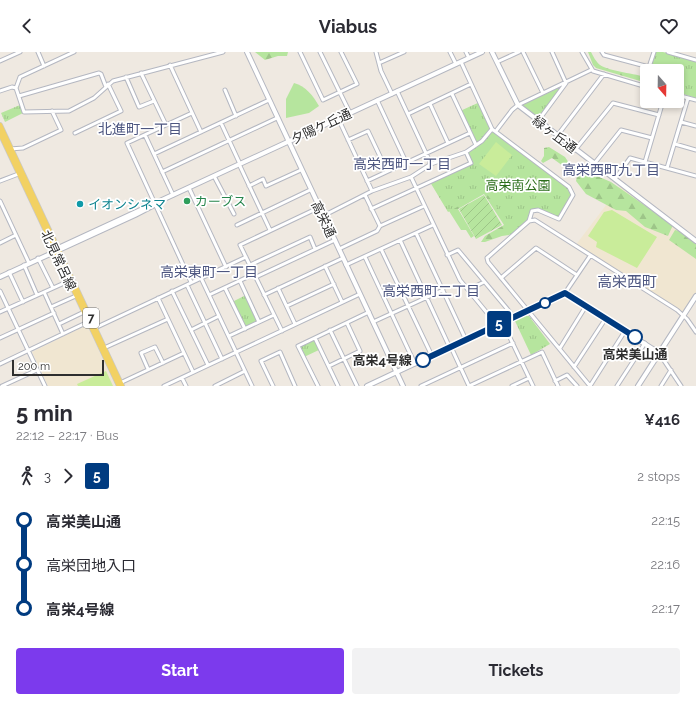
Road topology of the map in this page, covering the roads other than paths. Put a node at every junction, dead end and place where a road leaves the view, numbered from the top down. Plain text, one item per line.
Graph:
1 (20, 52) edge
2 (38, 52) edge
3 (74, 52) edge
4 (223, 52) edge
5 (247, 52) edge
6 (300, 52) edge
7 (320, 52) edge
8 (341, 52) edge
9 (376, 52) edge
10 (404, 52) edge
11 (450, 52) edge
12 (466, 52) edge
13 (482, 52) edge
14 (492, 52) edge
15 (519, 52) edge
16 (523, 52) edge
17 (552, 52) edge
18 (582, 52) edge
19 (602, 52) edge
20 (654, 52) edge
21 (668, 52) edge
22 (469, 58) junction
23 (696, 60) edge
24 (0, 61) edge
25 (461, 62) junction
26 (497, 62) junction
27 (379, 63) junction
28 (456, 64) junction
29 (170, 65) junction
30 (44, 66) junction
31 (591, 70) junction
32 (141, 73) junction
33 (604, 74) junction
34 (126, 77) junction
35 (566, 83) junction
36 (472, 84) junction
37 (640, 85) edge
38 (107, 86) junction
39 (16, 88) junction
40 (225, 90) dead end
41 (0, 91) edge
42 (397, 91) junction
43 (340, 92) junction
44 (392, 94) junction
45 (452, 94) junction
46 (543, 94) junction
47 (19, 96) junction
48 (684, 97) edge
49 (688, 98) junction
50 (269, 100) junction
51 (377, 100) junction
52 (696, 100) edge
53 (154, 101) junction
54 (430, 104) junction
55 (518, 105) junction
56 (661, 108) edge
57 (52, 111) junction
58 (192, 113) junction
59 (350, 113) junction
60 (408, 114) junction
61 (659, 115) junction
62 (236, 116) junction
63 (277, 118) junction
64 (338, 118) junction
65 (538, 121) junction
66 (681, 122) junction
67 (221, 123) junction
68 (0, 125) edge
69 (166, 125) junction
70 (696, 126) edge
71 (494, 130) junction
72 (201, 132) junction
73 (470, 132) junction
74 (75, 133) dead end
75 (0, 134) edge
76 (145, 135) junction
77 (557, 136) junction
78 (652, 138) junction
79 (229, 140) junction
80 (348, 140) junction
81 (288, 141) junction
82 (448, 142) junction
83 (675, 144) junction
84 (476, 145) junction
85 (10, 149) junction
86 (575, 150) junction
87 (696, 150) edge
88 (466, 152) junction
89 (426, 153) junction
90 (154, 154) junction
91 (406, 162) junction
92 (645, 162) junction
93 (239, 164) junction
94 (431, 164) junction
95 (594, 164) junction
96 (667, 168) junction
97 (301, 170) junction
98 (387, 171) junction
99 (162, 172) junction
100 (20, 173) junction
101 (214, 176) junction
102 (696, 176) edge
103 (411, 177) junction
104 (615, 179) junction
105 (367, 180) junction
106 (0, 181) edge
107 (249, 186) junction
108 (189, 188) junction
109 (416, 188) junction
110 (310, 190) junction
111 (372, 192) junction
112 (365, 195) junction
113 (173, 196) junction
114 (0, 200) edge
115 (155, 204) junction
116 (424, 206) junction
117 (318, 208) junction
118 (371, 209) junction
119 (4, 210) junction
120 (0, 212) edge
121 (261, 213) junction
122 (234, 214) dead end
123 (322, 216) junction
124 (530, 221) junction
125 (237, 225) dead end
126 (433, 225) junction
127 (380, 226) junction
128 (270, 230) junction
129 (416, 233) junction
130 (16, 235) junction
131 (335, 240) junction
132 (400, 240) junction
133 (696, 241) edge
134 (0, 243) edge
135 (315, 249) junction
136 (339, 249) junction
137 (381, 249) junction
138 (57, 250) junction
139 (447, 255) junction
140 (590, 256) junction
141 (246, 257) junction
142 (365, 257) junction
143 (38, 258) junction
144 (343, 258) junction
145 (29, 263) junction
146 (24, 265) junction
147 (250, 265) junction
148 (346, 265) junction
149 (325, 266) junction
150 (226, 267) junction
151 (9, 272) junction
152 (255, 275) junction
153 (577, 275) junction
154 (0, 276) edge
155 (201, 278) junction
156 (500, 278) junction
157 (71, 280) junction
158 (240, 281) junction
159 (192, 282) junction
160 (484, 282) junction
161 (334, 284) junction
162 (187, 285) junction
163 (53, 288) junction
164 (225, 288) junction
165 (278, 288) junction
166 (443, 290) junction
167 (468, 290) junction
168 (0, 291) edge
169 (172, 291) junction
170 (44, 292) junction
171 (565, 293) junction
172 (360, 294) junction
173 (38, 295) junction
174 (78, 295) junction
175 (209, 295) junction
176 (264, 295) junction
177 (696, 296) edge
178 (158, 298) junction
179 (427, 298) junction
180 (23, 302) junction
181 (342, 302) junction
182 (692, 302) junction
183 (696, 305) edge
184 (287, 306) junction
185 (408, 306) junction
186 (586, 306) junction
187 (8, 308) junction
188 (51, 308) junction
189 (528, 311) junction
190 (0, 312) edge
191 (84, 312) junction
192 (369, 312) junction
193 (54, 313) junction
194 (391, 314) junction
195 (274, 315) junction
196 (684, 315) junction
197 (219, 316) junction
198 (514, 318) junction
199 (606, 318) junction
200 (168, 319) junction
201 (90, 321) junction
202 (205, 322) junction
203 (259, 322) junction
204 (373, 322) junction
205 (347, 323) junction
206 (503, 323) junction
207 (59, 324) junction
208 (295, 324) junction
209 (497, 325) junction
210 (95, 328) junction
211 (18, 329) junction
212 (245, 329) junction
213 (191, 330) junction
214 (330, 330) junction
215 (282, 331) junction
216 (625, 331) junction
217 (696, 332) edge
218 (63, 334) junction
219 (229, 336) junction
220 (0, 338) edge
221 (315, 338) junction
222 (466, 340) junction
223 (513, 343) junction
224 (645, 343) junction
225 (450, 347) junction
226 (560, 348) junction
227 (103, 349) junction
228 (28, 350) junction
229 (236, 352) junction
230 (659, 352) junction
231 (184, 353) junction
232 (432, 356) junction
233 (222, 359) junction
234 (344, 359) junction
235 (522, 362) junction
236 (163, 363) junction
237 (0, 364) edge
238 (415, 364) junction
239 (208, 366) junction
240 (329, 366) junction
241 (574, 366) junction
242 (461, 368) junction
243 (37, 370) junction
244 (148, 370) junction
245 (671, 370) junction
246 (245, 371) junction
247 (193, 372) junction
248 (397, 373) junction
249 (182, 378) junction
250 (529, 378) junction
251 (555, 381) junction
252 (120, 385) edge
253 (2, 386) edge
254 (45, 386) edge
255 (164, 386) edge
256 (186, 386) edge
257 (215, 386) edge
258 (252, 386) edge
259 (273, 386) edge
260 (295, 386) edge
261 (318, 386) edge
262 (338, 386) edge
263 (357, 386) edge
264 (367, 386) edge
265 (403, 386) edge
266 (421, 386) edge
267 (469, 386) edge
268 (512, 386) edge
269 (533, 386) edge
270 (558, 386) edge
271 (577, 386) edge
272 (590, 386) edge
273 (617, 386) edge
274 (638, 386) edge
275 (661, 386) edge
276 (681, 386) edge

1 - 24 street
2 - 30 street
3 - 30 street
4 - 29 street
5 - 50 street, 高栄通
6 - 43 street
7 - 43 street
8 - 43 street
9 - 27 street
10 - 27 street
11 - 28 street
12 - 22 street
13 - 22 street, 夕陽ケ丘通
14 - 26 street, 緑ヶ丘通
15 - 26 street
16 - 46 street
17 - 35 street
18 - 31 street
19 - 20 street
21 - 23 street
22 - 25 street, 夕陽ケ丘通
25 - 28 street, 夕陽ケ丘通
25 - 36 street
26 - 55 street, 緑ヶ丘通
27 - 44 street
28 - 42 street, 夕陽ケ丘通
29 - 32 street
29 - 58 street
30 - 39 street
31 - 33 street
31 - 35 street
32 - 34 street
32 - 53 street
33 - 37 street
33 - 77 street
34 - 38 street
34 - 53 street
35 - 46 street
35 - 65 street
36 - 45 street
36 - 71 street
38 - 47 street
38 - 57 street
38 - 74 street
39 - 41 street
39 - 47 street
40 - 62 street
42 - 44 street, 夕陽ケ丘通
42 - 60 street
43 - 59 street
44 - 51 street, 夕陽ケ丘通
45 - 54 street
45 - 73 street
46 - 55 street
47 - 57 street
48 - 49 street
49 - 52 street
49 - 66 street
50 - 62 street
50 - 63 street, 高栄通
51 - 59 street, 夕陽ケ丘通
51 - 91 street
53 - 69 street
54 - 60 street
54 - 82 street
55 - 65 street, 緑ヶ丘通
55 - 71 street
56 - 61 street
57 - 85 street
58 - 69 street
58 - 72 street
59 - 64 street, 夕陽ケ丘通
60 - 89 street
61 - 78 street
61 - 86 street
62 - 67 street
63 - 79 street
63 - 81 street, 高栄通
64 - 80 street
64 - 81 street, 夕陽ケ丘通
65 - 77 street, 緑ヶ丘通
66 - 70 street
66 - 83 street
67 - 72 street
67 - 79 street
68 - 85 main road, 北見常呂線 / 7
69 - 76 street
71 - 84 street
71 - 124 street
72 - 90 street
73 - 82 street
73 - 84 street
75 - 85 main road, 北見常呂線 / 7
76 - 90 street
76 - 115 street
77 - 86 street, 緑ヶ丘通
78 - 92 street
78 - 95 street
79 - 93 street
79 - 99 street
80 - 98 street
80 - 105 street
81 - 93 street, 夕陽ケ丘通
81 - 97 street, 高栄通
82 - 89 street
83 - 87 street
83 - 96 street
84 - 88 street
85 - 100 main road, 北見常呂線 / 7
86 - 95 street, 緑ヶ丘通
88 - 94 street
88 - 109 street
89 - 91 street
89 - 94 street
90 - 99 street
91 - 98 street
92 - 96 street
92 - 104 street
93 - 101 street, 夕陽ケ丘通
93 - 107 street
94 - 103 street
95 - 104 street, 緑ヶ丘通
96 - 102 street
97 - 107 street
97 - 110 street, 高栄通
98 - 105 street
99 - 113 street
100 - 106 street
100 - 138 main road, 北見常呂線 / 7
101 - 108 street, 夕陽ケ丘通
101 - 122 street
103 - 109 street
103 - 111 street
104 - 133 street, 緑ヶ丘通
105 - 111 street
107 - 121 street
108 - 113 street, 夕陽ケ丘通
108 - 150 street
109 - 116 street
109 - 118 street
110 - 117 street, 高栄通
110 - 121 street
111 - 112 street
112 - 118 street
112 - 123 street
113 - 115 street, 夕陽ケ丘通
114 - 119 street
115 - 138 street, 夕陽ケ丘通
115 - 159 street
116 - 126 street
116 - 127 street
117 - 123 street, 高栄通
117 - 128 street
118 - 127 street
119 - 120 street
119 - 130 street
121 - 125 street
121 - 128 street
123 - 131 street, 高栄通
124 - 140 street
124 - 156 street
126 - 129 street
126 - 139 street
127 - 136 street
128 - 141 street
129 - 132 street
129 - 166 street
130 - 134 street
130 - 145 street
131 - 135 street
131 - 136 street, 高栄通
132 - 137 street
132 - 179 street
135 - 147 street
135 - 152 street
136 - 144 street, 高栄通
137 - 142 street
137 - 185 street
138 - 143 street, 夕陽ケ丘通
138 - 157 main road, 北見常呂線 / 7
139 - 160 street
139 - 167 street
140 - 153 street
140 - 196 street
141 - 147 street
141 - 150 street
142 - 148 street
142 - 194 street
143 - 145 street, 夕陽ケ丘通
143 - 163 street
144 - 148 street, 高栄通
144 - 149 street
145 - 146 street, 夕陽ケ丘通
146 - 151 street, 夕陽ケ丘通
146 - 173 street
147 - 152 street
148 - 172 street, 高栄通
149 - 161 street
149 - 165 street
150 - 155 street
151 - 154 street, 夕陽ケ丘通
151 - 180 street
152 - 158 street
152 - 176 street
153 - 156 street
153 - 171 street
155 - 159 street
155 - 175 street
156 - 189 street
157 - 163 street
157 - 174 main road, 北見常呂線 / 7
158 - 164 street
158 - 203 street
159 - 162 street
160 - 167 street
160 - 198 street
161 - 181 street
161 - 184 street
162 - 169 street
162 - 202 street
163 - 170 street
164 - 175 street
164 - 212 street
165 - 176 street
165 - 184 street
166 - 179 street
166 - 222 street
167 - 209 street
168 - 187 street
169 - 178 street
169 - 213 street
170 - 173 street
170 - 188 street
171 - 186 street
171 - 189 street
172 - 181 street
172 - 192 street, 高栄通
173 - 180 street
174 - 188 street
174 - 191 main road, 北見常呂線 / 7
174 - 201 main road, 北見常呂線 / 7
175 - 197 street
176 - 195 street
177 - 182 street
178 - 200 street
178 - 210 street
179 - 185 street
179 - 225 street
180 - 187 street
181 - 208 street
182 - 183 street
182 - 196 street
184 - 208 street
185 - 194 street
185 - 232 street
186 - 199 street
186 - 226 street
187 - 190 street
187 - 211 street
188 - 193 street
189 - 198 street
189 - 226 street
191 - 201 main road, 北見常呂線 / 7
191 - 207 street
192 - 204 street, 高栄通
192 - 205 street
193 - 207 street
193 - 211 street
194 - 204 street
194 - 238 street
195 - 203 street
195 - 215 street
196 - 217 street
196 - 230 street
197 - 202 street
197 - 219 street
198 - 206 street
199 - 216 street
199 - 241 street
200 - 227 street
200 - 231 street
201 - 210 main road, 北見常呂線 / 7
201 - 218 street
201 - 227 main road, 北見常呂線 / 7
202 - 213 street
202 - 233 street
203 - 212 street
204 - 248 street, 高栄通
205 - 214 street
205 - 234 street
206 - 209 street
206 - 223 street
207 - 218 street
208 - 215 street
209 - 222 street
210 - 227 main road, 北見常呂線 / 7
211 - 220 street
211 - 228 street
212 - 219 street
213 - 239 street
214 - 221 street
214 - 234 street
215 - 229 street
216 - 224 street
216 - 272 street
218 - 228 street
219 - 229 street
221 - 240 street
221 - 261 street
222 - 225 street
223 - 235 street
223 - 242 street
224 - 230 street
224 - 273 street
225 - 232 street
225 - 242 street
226 - 241 street
227 - 252 main road, 北見常呂線 / 7
228 - 237 street
228 - 243 street
229 - 233 street
229 - 246 street
230 - 245 street
230 - 274 street
231 - 236 street
231 - 247 street
232 - 238 street
233 - 239 street
234 - 240 street
234 - 263 street
235 - 250 street
235 - 251 street
235 - 267 street
236 - 244 street
236 - 244 street
238 - 248 street
239 - 247 street
240 - 262 street
241 - 272 street
242 - 266 street
242 - 267 street
243 - 253 street
243 - 254 street
244 - 252 street
245 - 275 street
245 - 276 street
246 - 257 street
246 - 258 street
247 - 249 street
248 - 264 street
248 - 265 street, 高栄通
249 - 255 street
249 - 256 street
250 - 268 street
250 - 269 street
251 - 270 street
251 - 271 street
259 - 260 street

